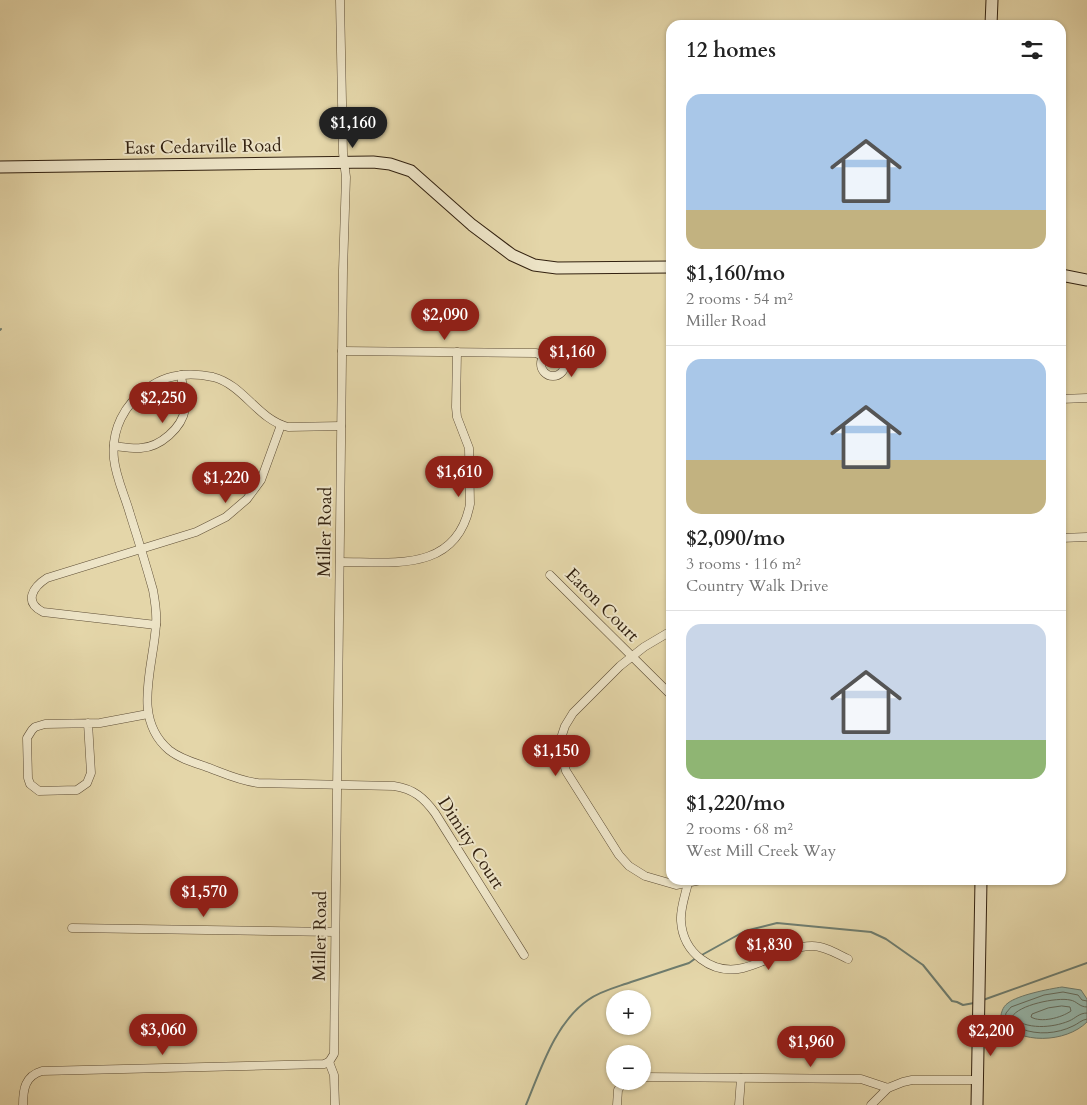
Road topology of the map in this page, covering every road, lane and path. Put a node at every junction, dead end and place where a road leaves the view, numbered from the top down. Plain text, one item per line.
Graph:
1 (340, 0) edge
2 (992, 0) edge
3 (991, 20) edge
4 (344, 162) junction
5 (0, 167) edge
6 (666, 267) edge
7 (1066, 277) edge
8 (1087, 280) edge
9 (342, 351) junction
10 (457, 352) junction
11 (543, 356) dead end
12 (181, 375) junction
13 (1087, 398) edge
14 (1066, 399) edge
15 (281, 425) junction
16 (341, 426) junction
17 (114, 446) junction
18 (1087, 537) edge
19 (1066, 538) edge
20 (141, 549) junction
21 (340, 562) junction
22 (550, 575) dead end
23 (156, 625) junction
24 (666, 634) edge
25 (632, 656) junction
26 (666, 691) edge
27 (148, 714) junction
28 (88, 723) junction
29 (338, 785) junction
30 (666, 882) edge
31 (688, 885) edge
32 (981, 885) edge
33 (72, 928) dead end
34 (335, 932) junction
35 (524, 955) dead end
36 (848, 959) dead end
37 (329, 1062) junction
38 (651, 1077) edge
39 (741, 1078) junction
40 (977, 1080) junction
41 (888, 1088) junction
42 (618, 1090) edge
43 (23, 1105) edge
44 (335, 1105) edge
45 (618, 1105) edge
46 (739, 1105) edge
47 (870, 1105) edge
48 (976, 1105) edge

1 - 4 street, Miller Road
2 - 3 street
4 - 5 street, East Cedarville Road
4 - 6 street, East Cedarville Road
4 - 9 street, Miller Road
7 - 8 street
9 - 10 street
9 - 16 street, Miller Road
10 - 11 street
10 - 21 street
12 - 15 street
12 - 17 street
12 - 17 street
13 - 14 street
15 - 16 street
15 - 20 street
16 - 21 street, Miller Road
17 - 20 street
18 - 19 street
20 - 23 street
20 - 23 street
21 - 29 street, Miller Road
22 - 25 street, Eaton Court
23 - 27 street
24 - 25 street
25 - 26 street, Eaton Court
25 - 30 street
27 - 28 street
27 - 29 street, Dimity Court
28 - 28 street
29 - 34 street, Miller Road
29 - 35 street, Dimity Court
31 - 36 street
32 - 40 street
33 - 34 street
34 - 37 street, Miller Road
37 - 43 street
37 - 44 street
38 - 39 street
39 - 41 street
39 - 46 street
40 - 41 street
40 - 48 street
41 - 47 street
42 - 45 street

